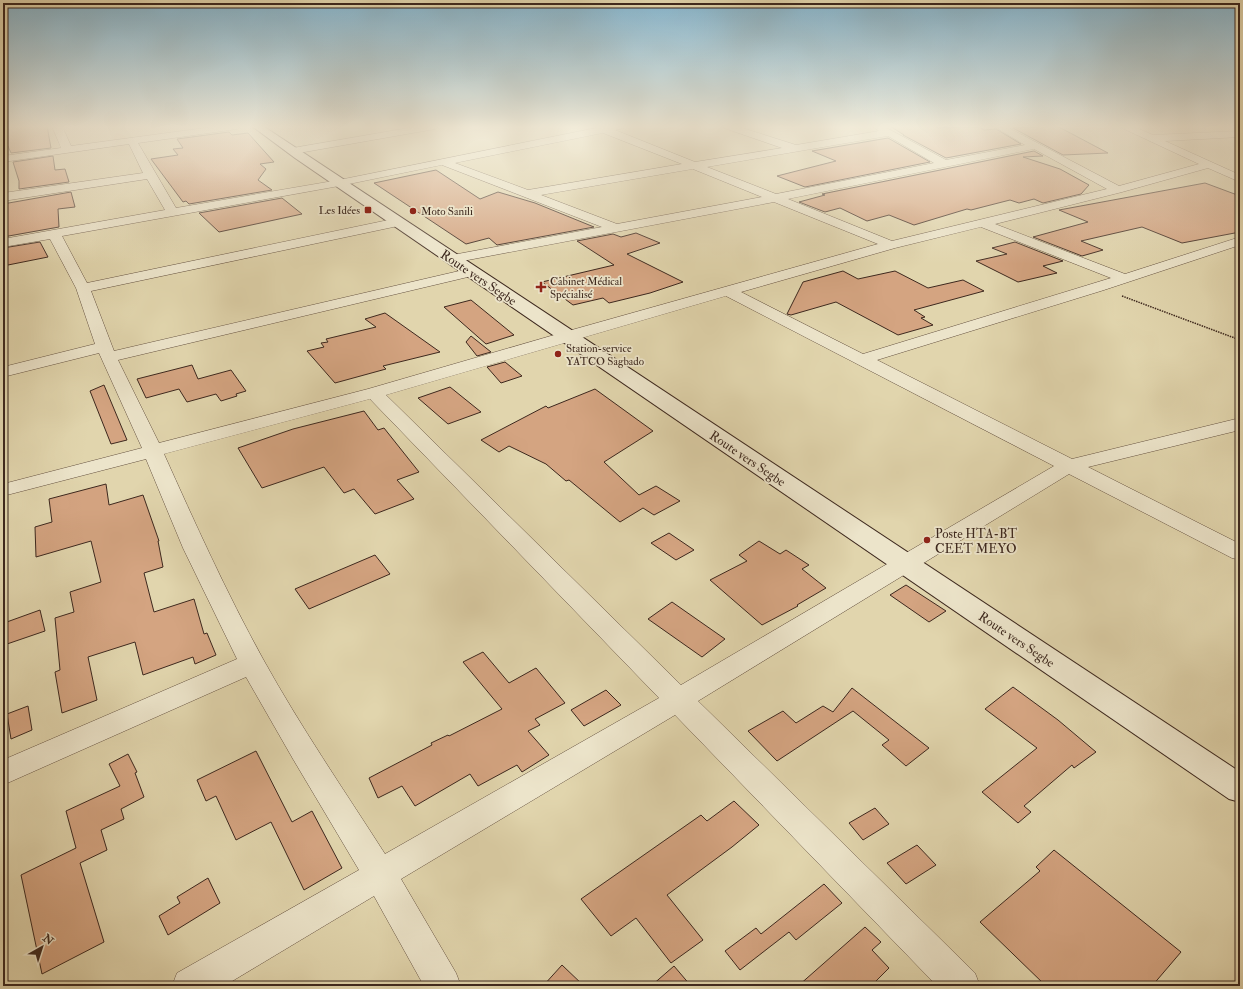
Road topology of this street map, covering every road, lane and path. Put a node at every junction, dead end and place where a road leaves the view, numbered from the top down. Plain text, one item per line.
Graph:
1 (148, 172) edge
2 (324, 172) edge
3 (393, 172) edge
4 (469, 172) edge
5 (658, 172) edge
6 (711, 172) edge
7 (909, 172) edge
8 (1084, 172) edge
9 (1182, 172) edge
10 (1223, 172) edge
11 (150, 175) junction
12 (1240, 180) edge
13 (340, 183) junction
14 (1118, 190) junction
15 (526, 194) junction
16 (3, 197) edge
17 (776, 198) junction
18 (174, 213) junction
19 (398, 222) junction
20 (982, 223) junction
21 (616, 228) junction
22 (54, 234) junction
23 (3, 243) edge
24 (1239, 243) edge
25 (891, 245) junction
26 (452, 259) junction
27 (472, 272) junction
28 (1123, 278) junction
29 (1099, 287) junction
30 (82, 288) junction
31 (728, 291) junction
32 (567, 336) junction
33 (1240, 340) edge
34 (107, 352) junction
35 (863, 360) junction
36 (3, 372) edge
37 (374, 393) junction
38 (1240, 424) edge
39 (153, 451) junction
40 (1068, 466) junction
41 (3, 490) edge
42 (1240, 553) edge
43 (905, 563) junction
44 (252, 663) junction
45 (678, 700) junction
46 (3, 773) edge
47 (1240, 789) edge
48 (381, 874) junction
49 (190, 986) edge
50 (443, 986) edge
51 (962, 986) edge

1 - 11 street
2 - 13 main road, Route vers Segbe
3 - 13 street
4 - 15 street
5 - 15 street
6 - 17 street
7 - 17 street
8 - 14 street
9 - 14 street
10 - 12 street
11 - 16 street
11 - 18 street
13 - 18 street
13 - 19 main road, Route vers Segbe
14 - 20 street
15 - 21 street
17 - 21 street
17 - 25 street
18 - 22 street
19 - 26 main road, Route vers Segbe
19 - 30 street
20 - 25 street
20 - 28 street
21 - 26 street
22 - 23 street
22 - 30 street
24 - 28 street
25 - 31 street
26 - 27 main road, Route vers Segbe
27 - 32 main road, Route vers Segbe
27 - 34 street
28 - 29 street
29 - 33 path
29 - 35 street
30 - 34 street
31 - 32 street
31 - 35 street
32 - 37 street
32 - 43 main road, Route vers Segbe
34 - 36 street
34 - 39 street
35 - 40 street
37 - 39 street
37 - 45 street
38 - 40 street
39 - 41 street
39 - 44 street
40 - 42 street
40 - 43 street
43 - 45 street
43 - 47 main road, Route vers Segbe
44 - 46 street
44 - 48 street
45 - 48 street
45 - 51 street
48 - 49 street
48 - 50 street

